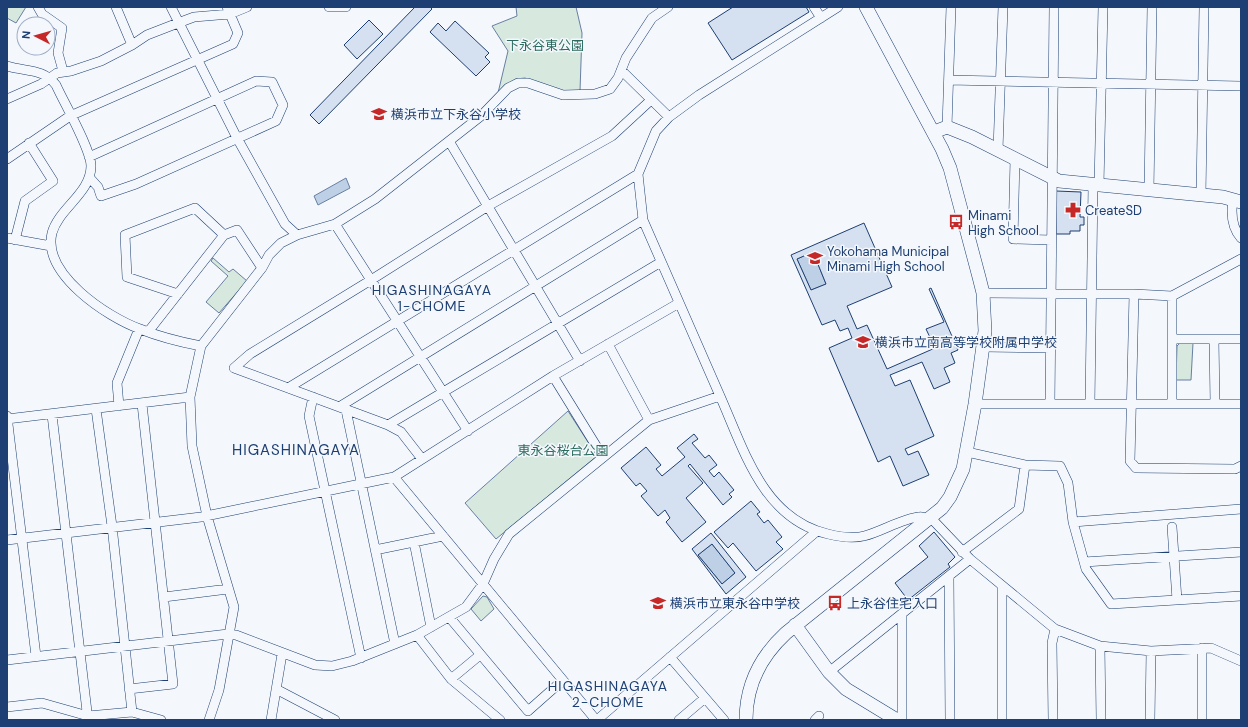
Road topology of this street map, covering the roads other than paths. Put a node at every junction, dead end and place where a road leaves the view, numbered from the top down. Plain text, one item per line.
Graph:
1 (38, 7) edge
2 (116, 7) edge
3 (171, 7) edge
4 (247, 7) edge
5 (329, 7) edge
6 (346, 7) edge
7 (668, 7) edge
8 (814, 7) edge
9 (838, 7) edge
10 (866, 7) edge
11 (951, 7) edge
12 (1003, 7) edge
13 (1054, 7) edge
14 (1103, 7) edge
15 (1152, 7) edge
16 (1204, 7) edge
17 (228, 10) edge
18 (821, 18) junction
19 (178, 22) junction
20 (132, 45) junction
21 (197, 60) junction
22 (7, 66) edge
23 (621, 70) junction
24 (63, 71) junction
25 (50, 77) junction
26 (949, 80) junction
27 (1000, 81) junction
28 (1053, 82) junction
29 (1101, 83) junction
30 (1151, 84) junction
31 (1203, 85) junction
32 (1241, 86) edge
33 (7, 99) edge
34 (216, 99) junction
35 (651, 100) junction
36 (70, 116) junction
37 (669, 117) junction
38 (947, 127) junction
39 (934, 132) junction
40 (237, 138) junction
41 (450, 141) junction
42 (29, 143) junction
43 (998, 150) junction
44 (89, 157) junction
45 (1015, 158) junction
46 (7, 159) edge
47 (638, 174) junction
48 (90, 177) junction
49 (1051, 179) junction
50 (1096, 185) junction
51 (1150, 190) junction
52 (1201, 195) junction
53 (1237, 201) edge
54 (488, 206) junction
55 (643, 220) junction
56 (335, 224) junction
57 (224, 235) junction
58 (297, 235) junction
59 (1241, 238) edge
60 (11, 239) edge
61 (1051, 240) junction
62 (51, 246) junction
63 (514, 250) junction
64 (1241, 259) edge
65 (660, 262) junction
66 (262, 268) junction
67 (371, 280) junction
68 (535, 286) junction
69 (983, 293) junction
70 (1051, 293) junction
71 (178, 294) junction
72 (1092, 294) junction
73 (1134, 294) junction
74 (1172, 296) junction
75 (679, 303) junction
76 (398, 322) junction
77 (558, 324) junction
78 (139, 329) junction
79 (148, 332) junction
80 (1172, 339) junction
81 (1214, 339) junction
82 (1241, 339) edge
83 (608, 344) junction
84 (201, 346) junction
85 (984, 348) junction
86 (1050, 348) junction
87 (420, 357) junction
88 (580, 361) junction
89 (553, 376) junction
90 (288, 388) junction
91 (443, 392) junction
92 (720, 396) junction
93 (190, 397) junction
94 (312, 397) junction
95 (142, 404) junction
96 (975, 404) junction
97 (1050, 404) junction
98 (1090, 404) junction
99 (1131, 404) junction
100 (1172, 404) junction
101 (1215, 404) junction
102 (1241, 404) edge
103 (119, 406) junction
104 (342, 408) junction
105 (96, 409) junction
106 (52, 415) junction
107 (7, 418) edge
108 (650, 420) junction
109 (388, 425) junction
110 (468, 431) junction
111 (967, 452) junction
112 (603, 457) junction
113 (422, 459) junction
114 (1024, 465) junction
115 (1241, 466) edge
116 (394, 477) junction
117 (360, 483) junction
118 (325, 491) junction
119 (1241, 509) edge
120 (207, 516) junction
121 (929, 518) junction
122 (155, 522) junction
123 (1073, 522) junction
124 (112, 526) junction
125 (1172, 527) dead end
126 (817, 531) junction
127 (66, 532) junction
128 (443, 536) junction
129 (22, 538) junction
130 (7, 540) edge
131 (414, 542) junction
132 (375, 550) junction
133 (962, 552) junction
134 (1241, 552) edge
135 (1173, 556) junction
136 (970, 559) junction
137 (1084, 562) junction
138 (949, 576) junction
139 (483, 584) junction
140 (1002, 587) junction
141 (228, 589) junction
142 (1241, 596) edge
143 (164, 597) junction
144 (1177, 600) junction
145 (902, 614) junction
146 (450, 618) junction
147 (795, 625) junction
148 (432, 627) junction
149 (1055, 630) junction
150 (230, 635) junction
151 (417, 636) junction
152 (168, 641) junction
153 (395, 644) junction
154 (124, 646) junction
155 (1100, 646) junction
156 (1202, 648) junction
157 (80, 650) junction
158 (1151, 651) junction
159 (282, 654) junction
160 (480, 655) junction
161 (36, 656) junction
162 (670, 657) junction
163 (361, 658) junction
164 (7, 660) edge
165 (1241, 661) edge
166 (829, 672) junction
167 (451, 679) junction
168 (563, 680) junction
169 (276, 689) junction
170 (129, 690) junction
171 (705, 698) junction
172 (7, 707) edge
173 (132, 712) junction
174 (88, 718) edge
175 (161, 720) edge
176 (209, 720) edge
177 (271, 720) edge
178 (335, 720) edge
179 (500, 720) edge
180 (597, 720) edge
181 (679, 720) edge
182 (724, 720) edge
183 (746, 720) edge
184 (749, 720) edge
185 (897, 720) edge
186 (902, 720) edge
187 (950, 720) edge
188 (1002, 720) edge
189 (1052, 720) edge
190 (1101, 720) edge
191 (1150, 720) edge
192 (1202, 720) edge

1 - 24 street
2 - 20 street
3 - 19 street
4 - 17 street
5 - 6 street
7 - 23 street
8 - 18 street
9 - 18 street
10 - 39 street
11 - 26 street
12 - 27 street
13 - 28 street
14 - 29 street
15 - 30 street
16 - 31 street
17 - 19 street
17 - 21 street
18 - 37 street
19 - 20 street
19 - 21 street
20 - 24 street
21 - 34 street
21 - 36 street
22 - 25 street
23 - 35 street
23 - 41 street
24 - 25 street
25 - 33 street
25 - 36 street
26 - 27 street
26 - 38 street
27 - 28 street
27 - 43 street
28 - 29 street
28 - 49 street
29 - 30 street
29 - 50 street
30 - 31 street
30 - 51 street
31 - 32 street
31 - 52 street
34 - 40 street
34 - 40 street
34 - 44 street
35 - 37 street
35 - 54 street
36 - 42 street
36 - 44 street
37 - 47 street
38 - 39 street
38 - 43 street
39 - 69 street
40 - 48 street
40 - 58 street
41 - 54 street
41 - 56 street
42 - 46 street
42 - 60 street
43 - 45 street
44 - 48 street
45 - 49 street
45 - 61 street
47 - 55 street
47 - 63 street
48 - 62 street
49 - 50 street
49 - 61 street
50 - 51 street
50 - 72 street
51 - 52 street
52 - 53 street
53 - 59 street
54 - 63 street
54 - 67 street
55 - 65 street
55 - 68 street
56 - 58 street
56 - 67 street
57 - 66 street
57 - 71 street
57 - 71 street
58 - 66 street
60 - 62 street
61 - 70 street
62 - 78 street
63 - 68 street
63 - 76 street
64 - 74 street
65 - 75 street
65 - 77 street
66 - 84 street
67 - 76 street
67 - 90 street
68 - 77 street
68 - 87 street
69 - 70 street
69 - 85 street
70 - 72 street
70 - 86 street
71 - 79 street
72 - 73 street
72 - 98 street
73 - 74 street
73 - 99 street
74 - 80 street
75 - 83 street
75 - 92 street
76 - 87 street
76 - 90 street
77 - 88 street
77 - 91 street
78 - 79 street
78 - 103 street
79 - 84 street
80 - 81 street
80 - 100 street
81 - 82 street
81 - 101 street
83 - 88 street
83 - 108 street
84 - 93 street
85 - 86 street
85 - 96 street
86 - 97 street
87 - 91 street
87 - 104 street
88 - 89 street
89 - 110 street
89 - 112 street
90 - 94 street
91 - 109 street
91 - 110 street
92 - 108 street
92 - 126 street
93 - 95 street
93 - 120 street
94 - 104 street
94 - 118 street
95 - 103 street
95 - 122 street
96 - 97 street
96 - 111 street
97 - 98 street
98 - 99 street
99 - 100 street
99 - 115 street
100 - 101 street
101 - 102 street
103 - 105 street
104 - 109 street
104 - 117 street
105 - 106 street
105 - 124 street
106 - 107 street
106 - 127 street
107 - 129 street
108 - 112 street
109 - 113 street
110 - 113 street
111 - 114 street
111 - 121 street
112 - 139 street
113 - 116 street
114 - 123 street
114 - 133 street
116 - 117 street
116 - 128 street
117 - 118 street
117 - 132 street
118 - 120 street
118 - 163 street
119 - 123 street
120 - 122 street
120 - 141 street
121 - 126 street
121 - 133 street
121 - 147 street
122 - 124 street
122 - 143 street
123 - 137 street
124 - 127 street
124 - 154 street
125 - 135 street
126 - 162 street
127 - 129 street
127 - 157 street
128 - 131 street
128 - 139 street
129 - 130 street
129 - 161 street
131 - 132 street
131 - 148 street
132 - 153 street
133 - 136 street
134 - 135 street
135 - 137 street
135 - 144 street
136 - 138 street
136 - 140 street
137 - 144 street
138 - 145 street
138 - 187 street
139 - 146 street
139 - 168 street
140 - 149 street
140 - 188 street
141 - 143 street
141 - 150 street
142 - 144 street
143 - 152 street
145 - 166 street
145 - 186 street
146 - 148 street
146 - 160 street
147 - 166 street
147 - 183 street
148 - 151 street
149 - 155 street
149 - 189 street
150 - 152 street
150 - 159 street
150 - 176 street
151 - 153 street
151 - 167 street
152 - 154 street
152 - 170 street
153 - 163 street
154 - 157 street
154 - 170 street
155 - 158 street
155 - 190 street
156 - 158 street
156 - 165 street
156 - 192 street
157 - 161 street
157 - 174 street
158 - 191 street
159 - 163 street
159 - 169 street
160 - 167 street
160 - 168 street
161 - 164 street
162 - 171 street
162 - 180 street
166 - 185 street
167 - 179 street
168 - 180 street
169 - 177 street
169 - 178 street
170 - 173 street
171 - 181 street
171 - 182 street
172 - 174 street
173 - 174 street
173 - 175 street
183 - 184 street

